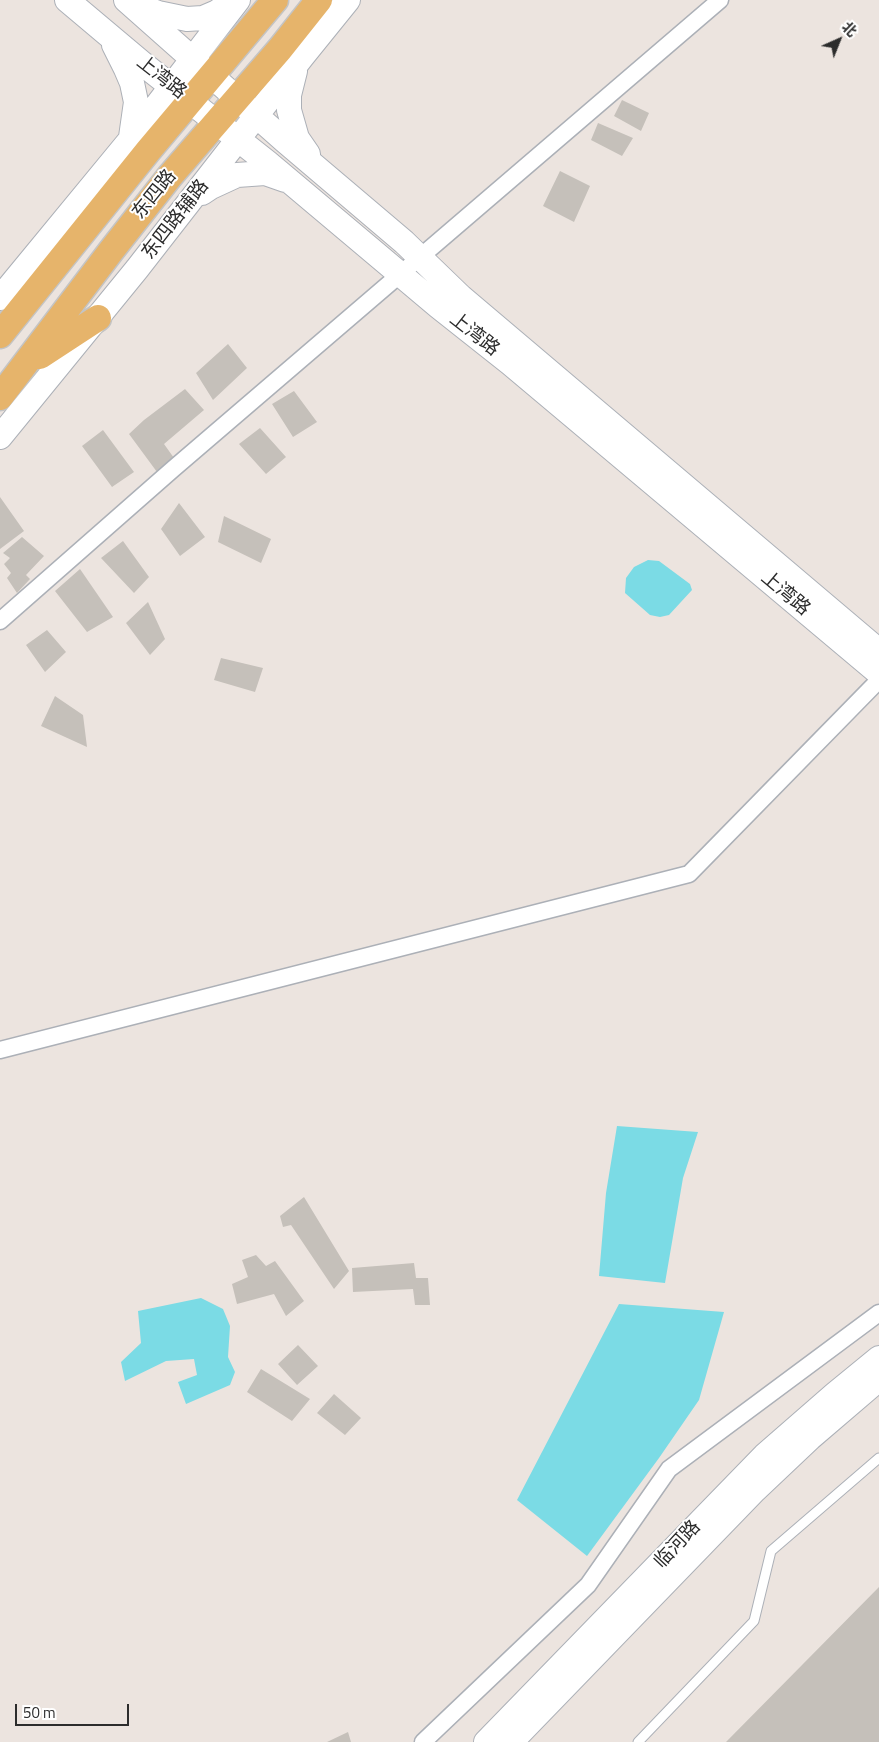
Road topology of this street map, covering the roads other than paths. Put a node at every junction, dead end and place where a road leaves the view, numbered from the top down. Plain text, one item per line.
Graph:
1 (66, 0) edge
2 (127, 0) edge
3 (234, 0) edge
4 (238, 0) edge
5 (275, 0) edge
6 (320, 0) edge
7 (348, 0) edge
8 (720, 0) edge
9 (98, 27) junction
10 (193, 58) junction
11 (296, 64) junction
12 (213, 75) junction
13 (181, 94) junction
14 (238, 98) junction
15 (257, 116) junction
16 (217, 122) junction
17 (131, 139) junction
18 (239, 139) junction
19 (324, 173) junction
20 (294, 184) junction
21 (109, 200) junction
22 (188, 206) junction
23 (420, 257) junction
24 (52, 271) junction
25 (400, 274) junction
26 (0, 298) edge
27 (0, 308) edge
28 (98, 318) junction
29 (0, 335) edge
30 (22, 368) junction
31 (0, 397) edge
32 (0, 437) edge
33 (0, 621) edge
34 (879, 651) edge
35 (879, 673) edge
36 (879, 680) edge
37 (0, 1050) edge
38 (879, 1314) edge
39 (879, 1358) edge
40 (879, 1379) edge
41 (879, 1458) edge
42 (423, 1742) edge
43 (486, 1742) edge
44 (511, 1742) edge
45 (638, 1742) edge

1 - 9 main road, 上湾路
2 - 3 main road
2 - 10 main road, 上湾路
4 - 10 main road
5 - 12 main road, 东四路
6 - 11 main road
6 - 14 main road, 东四路
7 - 11 main road, 东四路辅路
8 - 23 street
9 - 13 main road, 上湾路
9 - 17 main road
10 - 12 main road, 上湾路
10 - 13 main road
11 - 15 main road, 东四路辅路
11 - 19 main road
12 - 13 main road, 东四路
12 - 14 main road, 上湾路
13 - 16 main road, 上湾路
13 - 17 main road
13 - 21 main road, 东四路
14 - 15 main road, 上湾路
14 - 16 main road, 东四路
15 - 18 main road, 东四路辅路
15 - 19 main road, 上湾路
16 - 18 main road, 上湾路
16 - 30 main road, 东四路
17 - 21 main road
17 - 26 main road
18 - 20 main road, 上湾路
18 - 22 main road, 东四路辅路
19 - 23 main road, 上湾路
20 - 22 main road
20 - 25 main road, 上湾路
21 - 24 main road, 东四路
22 - 28 main road, 东四路辅路
23 - 25 street
23 - 34 main road, 上湾路
24 - 27 main road
24 - 29 main road, 东四路
25 - 33 street
25 - 35 main road, 上湾路
28 - 30 main road
28 - 32 main road, 东四路辅路
30 - 31 main road, 东四路
36 - 37 street
38 - 42 street
39 - 43 main road, 临河路
40 - 44 main road, 临河路
41 - 45 lane

